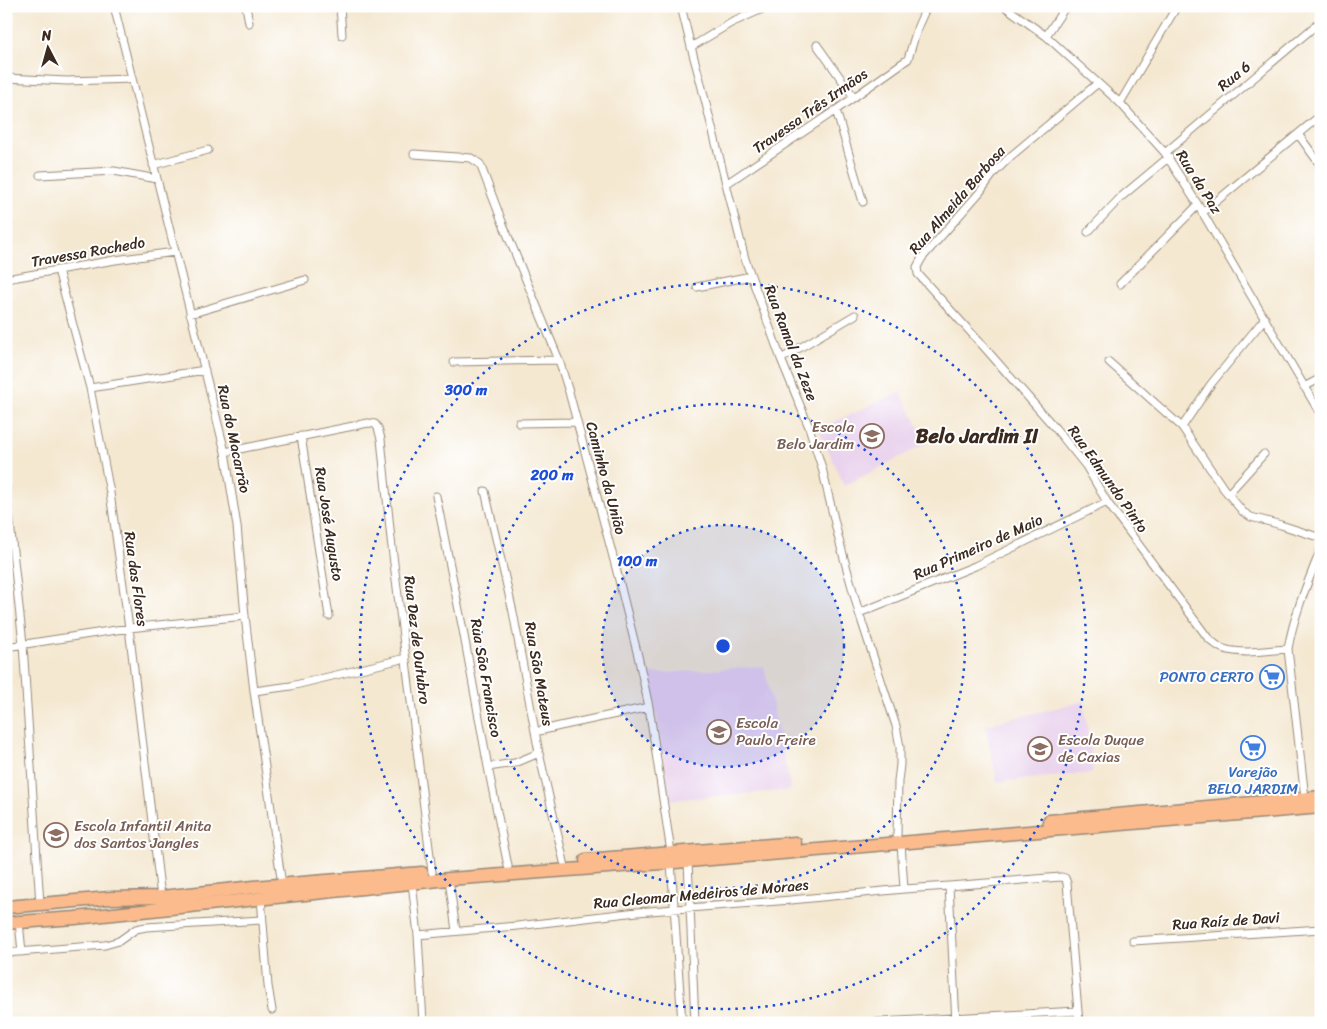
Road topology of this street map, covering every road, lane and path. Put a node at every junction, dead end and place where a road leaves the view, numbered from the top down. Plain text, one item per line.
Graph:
1 (114, 6) edge
2 (246, 6) edge
3 (340, 6) edge
4 (682, 6) edge
5 (769, 6) edge
6 (927, 6) edge
7 (1004, 6) edge
8 (1066, 6) edge
9 (1177, 6) edge
10 (1321, 21) edge
11 (249, 23) dead end
12 (342, 35) dead end
13 (1046, 36) junction
14 (817, 45) dead end
15 (691, 47) junction
16 (6, 78) edge
17 (132, 79) junction
18 (1098, 83) junction
19 (854, 98) junction
20 (1120, 104) junction
21 (836, 110) junction
22 (1321, 116) edge
23 (1298, 134) junction
24 (208, 150) dead end
25 (414, 154) dead end
26 (1167, 155) junction
27 (153, 164) junction
28 (1321, 166) edge
29 (40, 175) dead end
30 (157, 179) junction
31 (726, 184) junction
32 (863, 202) dead end
33 (1198, 205) junction
34 (1202, 213) junction
35 (1088, 232) dead end
36 (175, 252) junction
37 (58, 270) junction
38 (751, 276) junction
39 (6, 279) edge
40 (305, 280) dead end
41 (922, 280) joint
42 (1120, 284) dead end
43 (697, 286) dead end
44 (190, 314) junction
45 (855, 315) dead end
46 (1265, 318) junction
47 (781, 359) junction
48 (559, 360) junction
49 (454, 362) dead end
50 (1109, 362) dead end
51 (205, 370) junction
52 (1321, 378) edge
53 (1304, 387) junction
54 (90, 388) junction
55 (1321, 415) edge
56 (576, 422) junction
57 (519, 423) dead end
58 (1182, 427) junction
59 (301, 436) junction
60 (225, 452) junction
61 (1264, 454) dead end
62 (6, 486) edge
63 (485, 491) dead end
64 (1228, 494) junction
65 (436, 496) dead end
66 (1107, 502) junction
67 (1321, 538) edge
68 (1321, 549) edge
69 (859, 613) junction
70 (244, 616) junction
71 (329, 616) dead end
72 (129, 628) junction
73 (23, 644) junction
74 (6, 647) edge
75 (1288, 649) junction
76 (406, 658) junction
77 (254, 691) junction
78 (649, 707) junction
79 (535, 732) junction
80 (539, 753) junction
81 (488, 767) junction
82 (1321, 797) edge
83 (1305, 798) junction
84 (1321, 808) edge
85 (899, 839) junction
86 (671, 857) junction
87 (688, 861) junction
88 (564, 862) junction
89 (508, 866) junction
90 (432, 872) junction
91 (449, 879) junction
92 (412, 883) junction
93 (282, 886) junction
94 (949, 886) junction
95 (904, 888) junction
96 (160, 897) junction
97 (261, 898) junction
98 (75, 901) junction
99 (40, 904) junction
100 (6, 907) edge
101 (690, 908) junction
102 (674, 910) junction
103 (75, 918) junction
104 (262, 920) junction
105 (19, 922) junction
106 (6, 923) edge
107 (1321, 929) edge
108 (456, 931) junction
109 (418, 935) junction
110 (1133, 941) dead end
111 (22, 952) junction
112 (6, 953) edge
113 (272, 1010) dead end
114 (1078, 1011) junction
115 (226, 1020) dead end
116 (956, 1020) edge
117 (188, 1023) edge
118 (423, 1023) edge
119 (682, 1023) edge
120 (695, 1023) edge
121 (863, 1023) edge
122 (1079, 1023) edge

1 - 17 street, Rua do Macarrão
2 - 11 street
3 - 12 street
4 - 15 street, Rua Ramal da Zeze
5 - 15 street
6 - 19 street, Travessa Três Irmãos
7 - 13 street, Rua da Paz
8 - 13 street
9 - 20 street
10 - 26 street, Rua 6
13 - 18 street, Rua da Paz
14 - 19 street
15 - 31 street, Rua Ramal da Zeze
16 - 17 street
17 - 27 street, Rua do Macarrão
18 - 20 street, Rua da Paz
18 - 41 street, Rua Almeida Barbosa
19 - 21 street, Travessa Três Irmãos
20 - 26 street, Rua da Paz
21 - 31 street, Travessa Três Irmãos
21 - 32 street
22 - 23 street
23 - 28 street
23 - 34 street
24 - 27 street
25 - 48 street, Caminho da União
26 - 33 street, Rua da Paz
26 - 35 street, Rua 6
27 - 30 street, Rua do Macarrão
29 - 30 street
30 - 36 street, Rua do Macarrão
31 - 38 street, Rua Ramal da Zeze
33 - 34 street, Rua da Paz
33 - 42 street
34 - 46 street, Rua da Paz
36 - 37 street, Travessa Rochedo
36 - 44 street, Rua do Macarrão
37 - 39 street, Travessa Rochedo
37 - 54 street, Rua das Flores
38 - 43 street
38 - 47 street, Rua Ramal da Zeze
40 - 44 street
41 - 66 street, Rua Edmundo Pinto
44 - 51 street, Rua do Macarrão
45 - 47 street
46 - 53 street, Rua da Paz
46 - 58 street
47 - 69 street, Rua Ramal da Zeze
48 - 49 street
48 - 56 street, Caminho da União
50 - 58 street
51 - 54 street
51 - 60 street, Rua do Macarrão
52 - 53 street
53 - 55 street, Rua da Paz
54 - 72 street, Rua das Flores
56 - 57 street
56 - 78 street, Caminho da União
58 - 64 street
59 - 60 street
59 - 71 street, Rua José Augusto
59 - 76 street, Rua Dez de Outubro
60 - 70 street, Rua do Macarrão
61 - 64 street
62 - 73 street
63 - 79 street, Rua São Mateus
64 - 67 street
65 - 81 street, Rua São Francisco
66 - 69 street, Rua Primeiro de Maio
66 - 75 street, Rua Edmundo Pinto
68 - 75 street
69 - 85 street, Rua Ramal da Zeze
70 - 72 street
70 - 77 street, Rua do Macarrão
72 - 73 street
72 - 96 street, Rua das Flores
73 - 74 street
73 - 99 street
75 - 83 street
76 - 77 street
76 - 90 street, Rua Dez de Outubro
77 - 93 street, Rua do Macarrão
78 - 79 street
78 - 86 street, Caminho da União
79 - 80 street, Rua São Mateus
80 - 81 street
80 - 88 street, Rua São Mateus
81 - 89 street, Rua São Francisco
82 - 83 highway
83 - 85 highway
84 - 85 highway
85 - 86 highway
85 - 87 highway
85 - 95 street, Rua Ramal da Zeze
86 - 87 highway
86 - 88 highway
86 - 91 highway
86 - 102 street, Caminho da União
87 - 101 street
88 - 89 highway
89 - 90 highway
90 - 93 highway
91 - 92 highway
91 - 108 street
92 - 97 highway
92 - 109 street
93 - 96 highway
94 - 95 street, Rua Cleomar Medeiros de Moraes
94 - 114 street, Rua Cleomar Medeiros de Moraes
94 - 116 street
95 - 101 street, Rua Cleomar Medeiros de Moraes
96 - 98 highway
97 - 103 highway
97 - 104 street
98 - 99 highway
98 - 103 highway
99 - 100 highway
101 - 102 street, Rua Cleomar Medeiros de Moraes
101 - 120 street
102 - 108 street, Rua Cleomar Medeiros de Moraes
102 - 119 street, Caminho da União
103 - 105 highway
104 - 111 street
104 - 113 street
105 - 106 highway
105 - 111 street
107 - 110 street, Rua Raíz de Davi
108 - 109 street, Rua Cleomar Medeiros de Moraes
109 - 118 street
111 - 112 street
114 - 116 street
114 - 122 street
115 - 117 street
116 - 121 street

